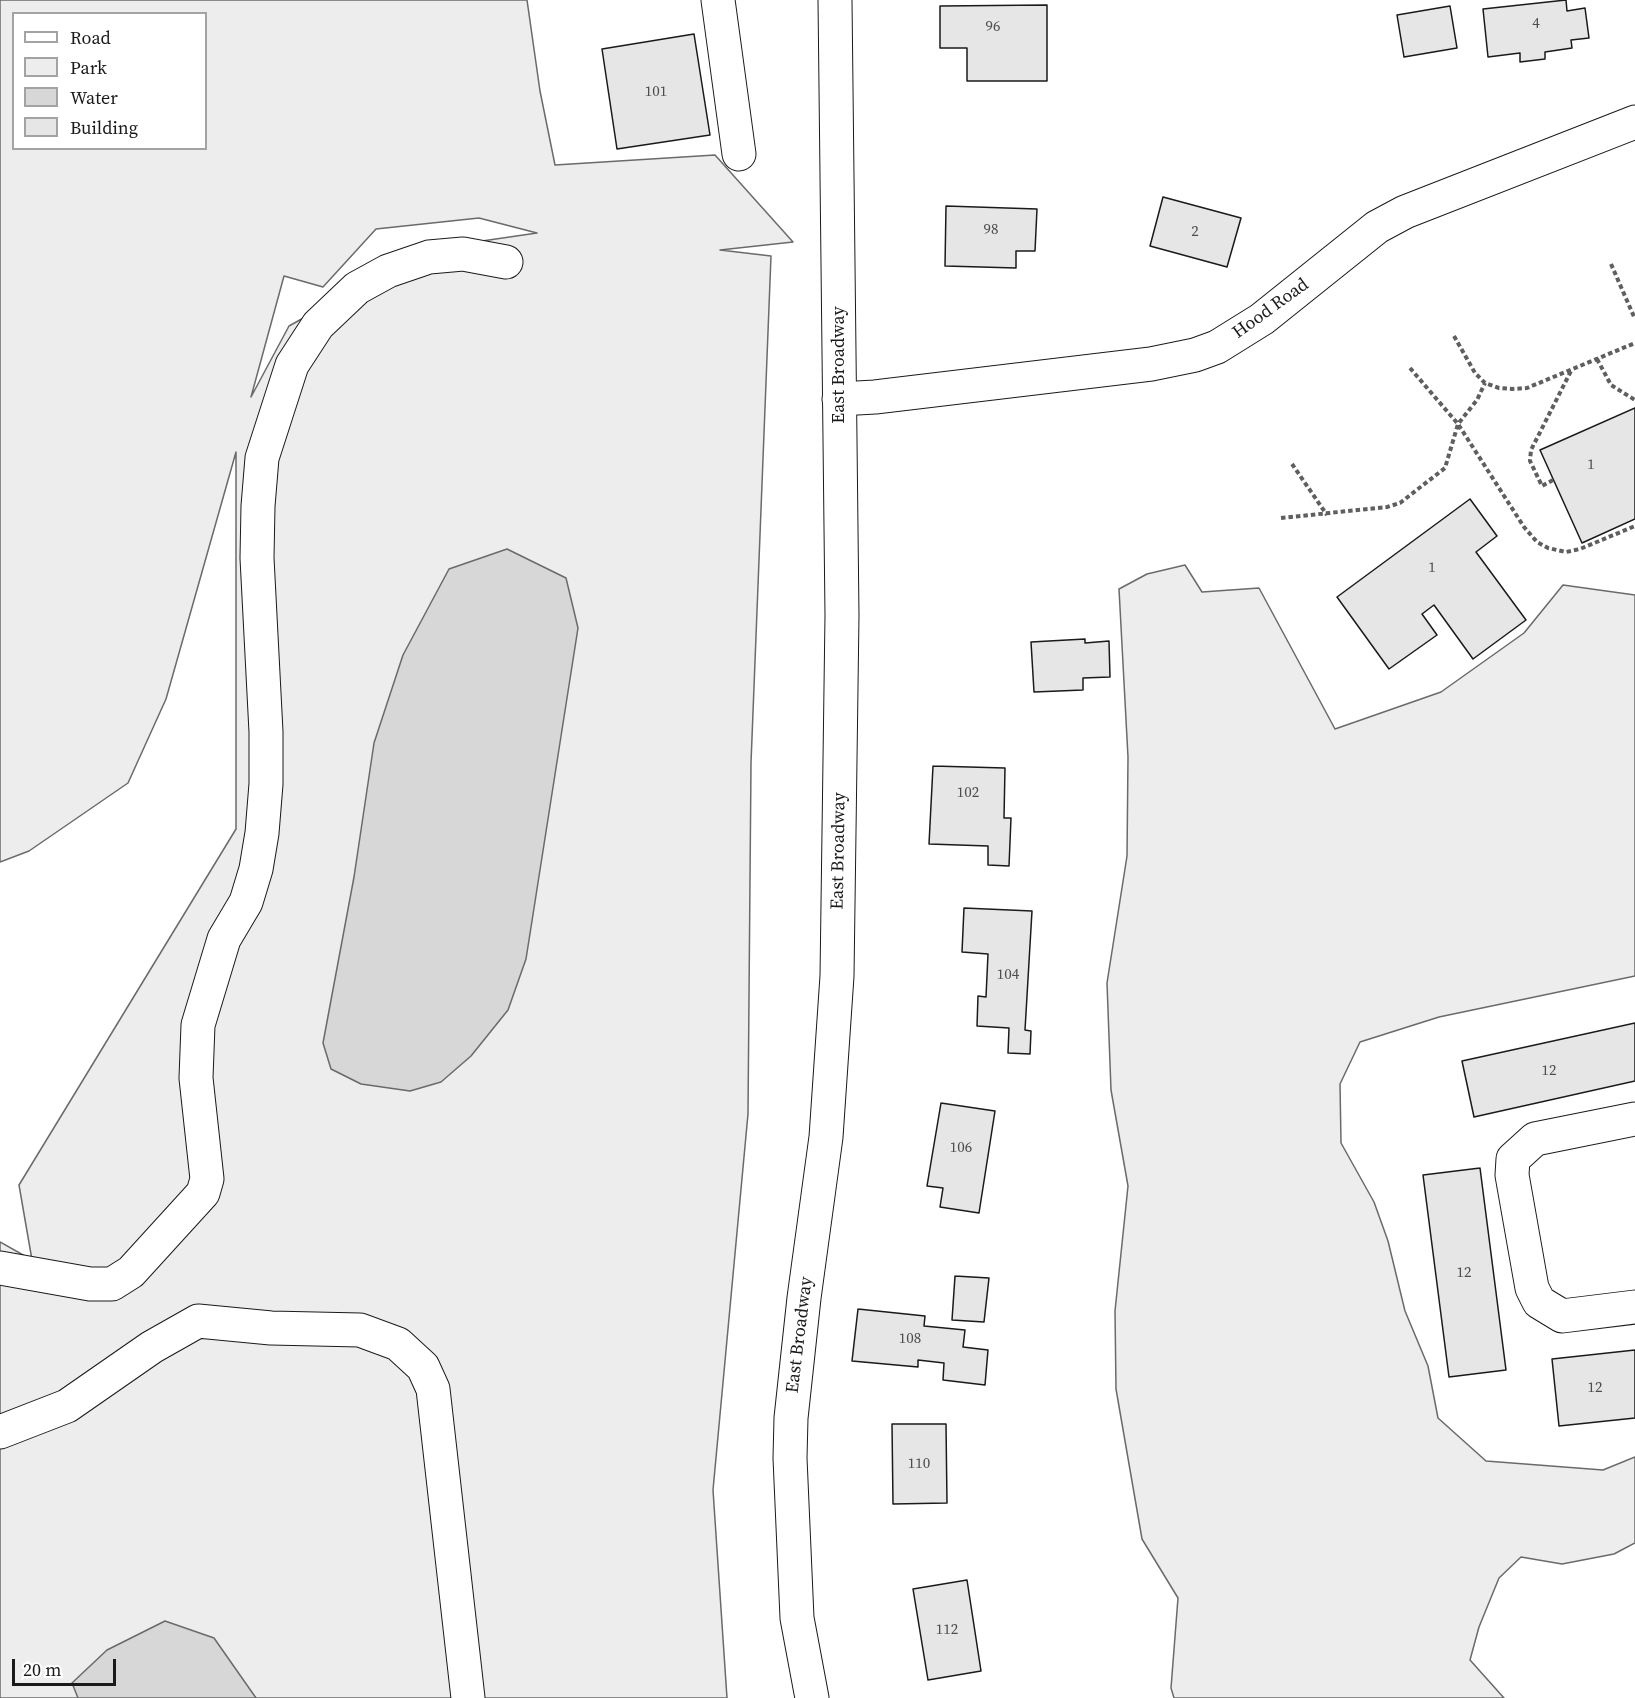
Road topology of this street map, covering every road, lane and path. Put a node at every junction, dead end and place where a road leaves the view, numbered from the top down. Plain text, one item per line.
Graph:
1 (718, 0) edge
2 (835, 0) edge
3 (1635, 122) edge
4 (739, 154) dead end
5 (506, 262) dead end
6 (1611, 264) dead end
7 (1635, 319) edge
8 (1454, 336) dead end
9 (1635, 343) edge
10 (1598, 359) junction
11 (1410, 368) dead end
12 (1572, 369) junction
13 (1485, 383) junction
14 (839, 399) junction
15 (1635, 400) edge
16 (1458, 424) junction
17 (1292, 464) dead end
18 (1554, 480) dead end
19 (1327, 514) junction
20 (1281, 518) dead end
21 (1635, 526) edge
22 (1635, 1119) edge
23 (0, 1268) edge
24 (1635, 1307) edge
25 (0, 1432) edge
26 (468, 1698) edge
27 (812, 1698) edge

1 - 4 main road
2 - 14 main road, East Broadway
3 - 14 main road, Hood Road
5 - 23 main road
6 - 7 path
8 - 13 path
9 - 10 path
10 - 12 path
10 - 15 path
11 - 16 path
12 - 13 path
12 - 18 path
13 - 16 path
14 - 27 main road, East Broadway
16 - 19 path
16 - 21 path
17 - 19 path
19 - 20 path
22 - 24 main road
25 - 26 main road

